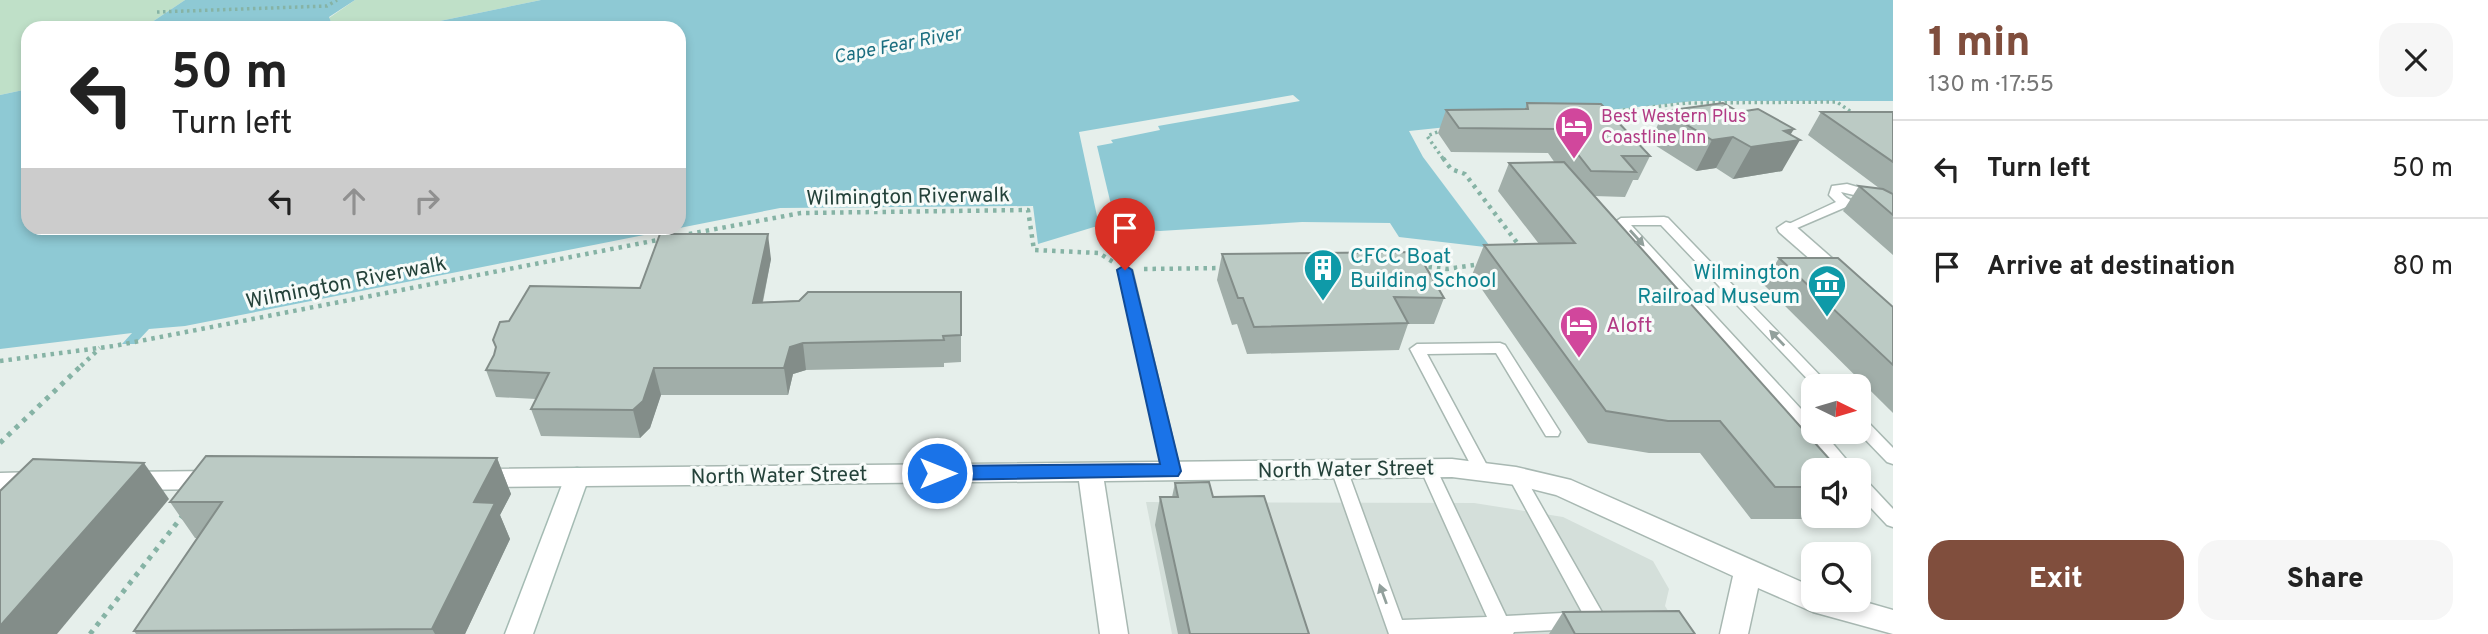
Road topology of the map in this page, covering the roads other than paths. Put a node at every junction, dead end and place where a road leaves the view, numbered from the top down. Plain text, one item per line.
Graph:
1 (1846, 202) dead end
2 (1786, 228) joint
3 (1125, 270) road end
4 (1854, 288) edge
5 (1811, 374) edge
6 (1801, 419) edge
7 (1552, 432) dead end
8 (1871, 435) edge
9 (1824, 444) edge
10 (1836, 458) edge
11 (1893, 458) edge
12 (1428, 468) junction
13 (1339, 469) junction
14 (1171, 471) junction
15 (1482, 471) junction
16 (1090, 472) junction
17 (1516, 476) junction
18 (577, 477) junction
19 (456, 478) edge
20 (222, 480) edge
21 (56, 481) edge
22 (98, 481) edge
23 (0, 482) edge
24 (1871, 496) edge
25 (1893, 520) edge
26 (1748, 571) junction
27 (1801, 594) edge
28 (1857, 612) edge
29 (1893, 622) edge
30 (1503, 629) edge
31 (1397, 631) edge
32 (519, 634) edge
33 (1114, 634) edge
34 (1734, 634) edge

1 - 2 lane
2 - 4 street
3 - 14 lane
5 -> 6 lane
7 - 15 lane
8 - 11 lane
9 - 10 lane
12 - 13 street, North Water Street
12 - 15 street, North Water Street
12 - 30 lane
13 - 14 street, North Water Street
31 -> 13 lane
14 - 16 street, North Water Street
15 - 17 street, North Water Street
16 - 18 street, North Water Street
16 - 33 street
17 - 26 street, North Water Street
17 - 30 lane
18 - 19 street, North Water Street
18 - 32 street
20 - 22 street
21 - 23 street
24 - 25 lane
26 - 27 street, North Water Street
26 - 34 street
28 - 29 street, North Water Street
30 - 31 lane

